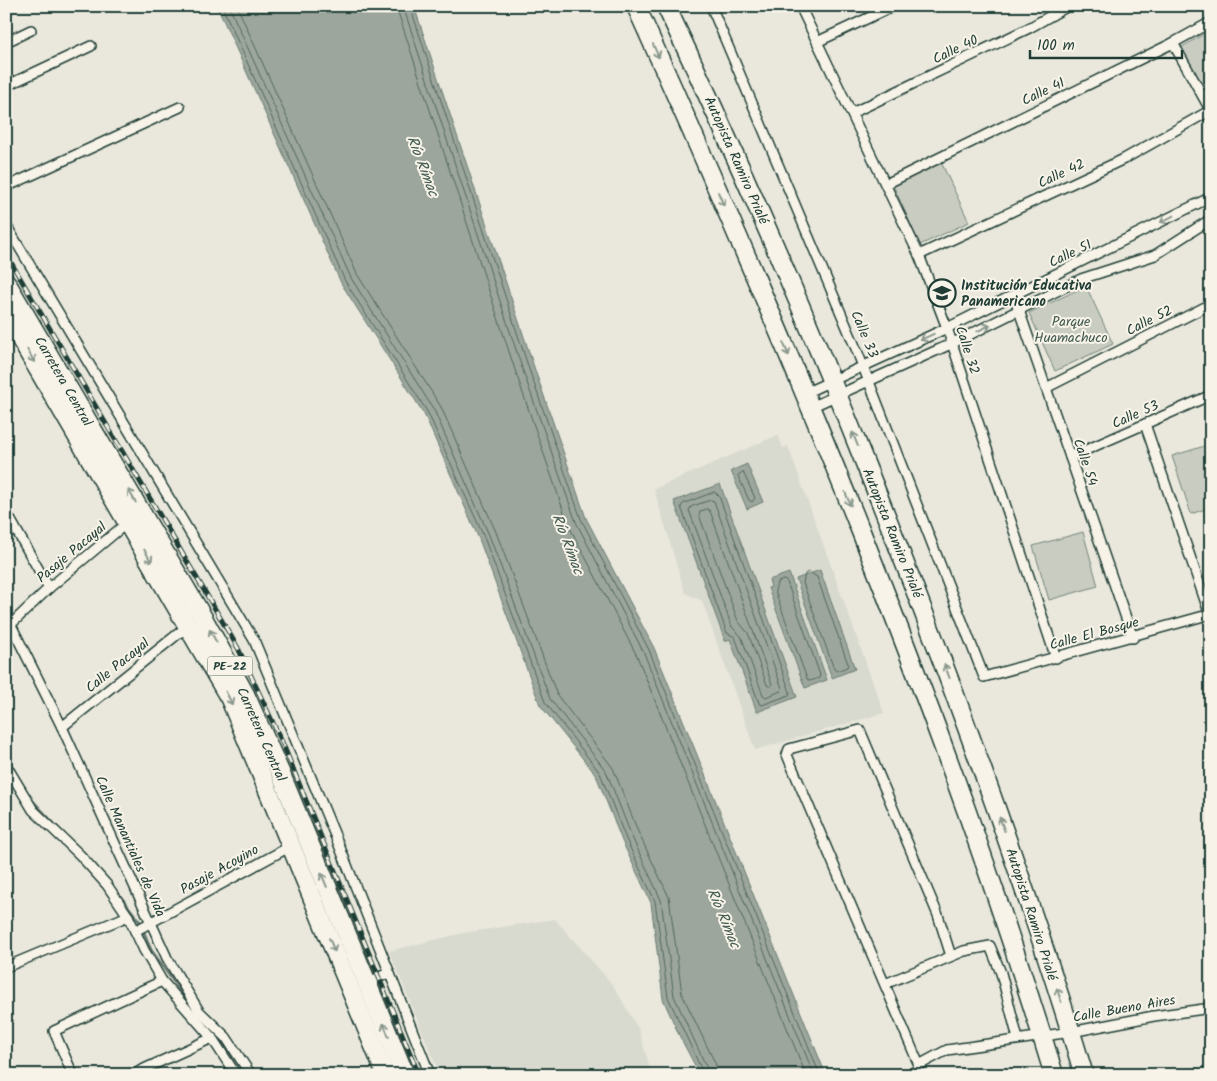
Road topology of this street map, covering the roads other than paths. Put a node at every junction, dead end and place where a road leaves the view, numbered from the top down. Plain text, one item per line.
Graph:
1 (636, 6) edge
2 (666, 6) edge
3 (711, 6) edge
4 (800, 6) edge
5 (894, 6) edge
6 (1068, 6) edge
7 (880, 9) edge
8 (1211, 22) edge
9 (31, 30) dead end
10 (819, 41) junction
11 (6, 42) edge
12 (1173, 43) junction
13 (91, 46) dead end
14 (6, 86) edge
15 (180, 107) dead end
16 (1211, 110) edge
17 (852, 113) junction
18 (886, 184) junction
19 (6, 187) edge
20 (1211, 197) edge
21 (1211, 219) edge
22 (6, 224) edge
23 (919, 255) junction
24 (6, 282) edge
25 (1014, 296) junction
26 (1211, 304) edge
27 (1019, 311) junction
28 (6, 314) edge
29 (947, 328) junction
30 (951, 344) junction
31 (864, 367) junction
32 (870, 382) junction
33 (835, 388) junction
34 (1046, 388) junction
35 (1211, 395) edge
36 (808, 400) junction
37 (1145, 424) junction
38 (1070, 457) junction
39 (10, 519) dead end
40 (128, 522) junction
41 (49, 588) junction
42 (1210, 614) edge
43 (6, 615) edge
44 (189, 625) junction
45 (8, 627) edge
46 (1133, 638) junction
47 (1056, 658) junction
48 (984, 677) joint
49 (62, 727) junction
50 (6, 765) edge
51 (291, 846) junction
52 (128, 916) junction
53 (150, 923) junction
54 (135, 931) junction
55 (951, 956) junction
56 (6, 967) edge
57 (388, 973) junction
58 (162, 981) junction
59 (367, 983) junction
60 (885, 984) junction
61 (1211, 1008) edge
62 (1071, 1032) junction
63 (1042, 1036) junction
64 (212, 1038) junction
65 (1018, 1039) junction
66 (919, 1064) junction
67 (144, 1072) edge
68 (73, 1075) edge
69 (131, 1075) edge
70 (236, 1075) edge
71 (251, 1075) edge
72 (386, 1075) edge
73 (405, 1075) edge
74 (430, 1075) edge
75 (914, 1075) edge
76 (1054, 1075) edge
77 (1084, 1075) edge

1 -> 36 highway, Autopista Ramiro Prialé
2 - 33 highway, Autopista Ramiro Prialé
3 - 31 street, Calle 33
4 - 10 street, Calle 32
5 - 7 street
6 - 17 street, Calle 40
7 - 10 street
8 - 12 street, Calle 41
9 - 11 street
10 - 17 street, Calle 32
12 - 16 street
12 - 18 street, Calle 41
13 - 14 street
15 - 19 street
16 - 23 street, Calle 42
17 - 18 street, Calle 32
18 - 23 street, Calle 32
20 -> 25 street, Calle 51
21 - 27 street, Calle 51
22 - 57 street
23 - 29 street, Calle 32
59 -> 24 highway, Carretera Central / PE-22
25 - 27 street, Calle 54
25 - 29 street, Calle 51
26 - 34 street, Calle 52
30 -> 27 street, Calle 51
27 - 34 street, Calle 54
28 -> 40 highway, Carretera Central / PE-22
29 - 30 street, Calle 32
29 -> 31 street, Calle 51
30 - 32 street, Calle 51
30 - 47 street, Calle 32
31 - 32 street, Calle 33
31 - 33 street, Calle 51
32 - 33 street, Calle 51
32 - 48 street, Calle 33
33 - 36 street, Calle 51
33 - 36 street, Calle 51
62 -> 33 highway, Autopista Ramiro Prialé
34 - 38 street, Calle 54
35 - 37 street, Calle 53
36 -> 63 highway, Autopista Ramiro Prialé
37 - 38 street, Calle 53
37 - 42 street
38 - 46 street, Calle 54
39 - 41 street
40 - 41 street, Pasaje Pacayal
40 -> 44 highway, Carretera Central / PE-22
41 - 45 street, Pasaje Pacayal
42 - 46 street, Calle El Bosque
43 - 45 street, Calle Manantiales de Vida
44 - 49 street, Calle Pacayal
44 -> 51 highway, Carretera Central / PE-22
45 - 49 street, Calle Manantiales de Vida
46 - 47 street, Calle El Bosque
47 - 48 street, Calle El Bosque
49 - 53 street, Calle Manantiales de Vida
50 - 52 street
51 - 53 street, Pasaje Acoyino
51 -> 72 highway, Carretera Central / PE-22
52 - 54 street
52 - 56 street
53 - 54 street, Pasaje Acoyino
53 - 71 street, Calle Manantiales de Vida
54 - 58 street
55 - 60 street
55 - 60 street
55 - 65 street
57 - 59 street
57 - 74 street
58 - 64 street
58 - 68 street
73 -> 59 highway, Carretera Central / PE-22
60 - 66 street
61 - 62 street, Calle Bueno Aires
62 - 63 street, Calle Bueno Aires
62 - 77 highway, Autopista Ramiro Prialé
63 - 65 street, Calle Bueno Aires
63 - 76 highway, Autopista Ramiro Prialé
64 - 67 street
64 - 70 street
65 - 66 street, Calle Bueno Aires
66 - 75 street
67 - 69 street

